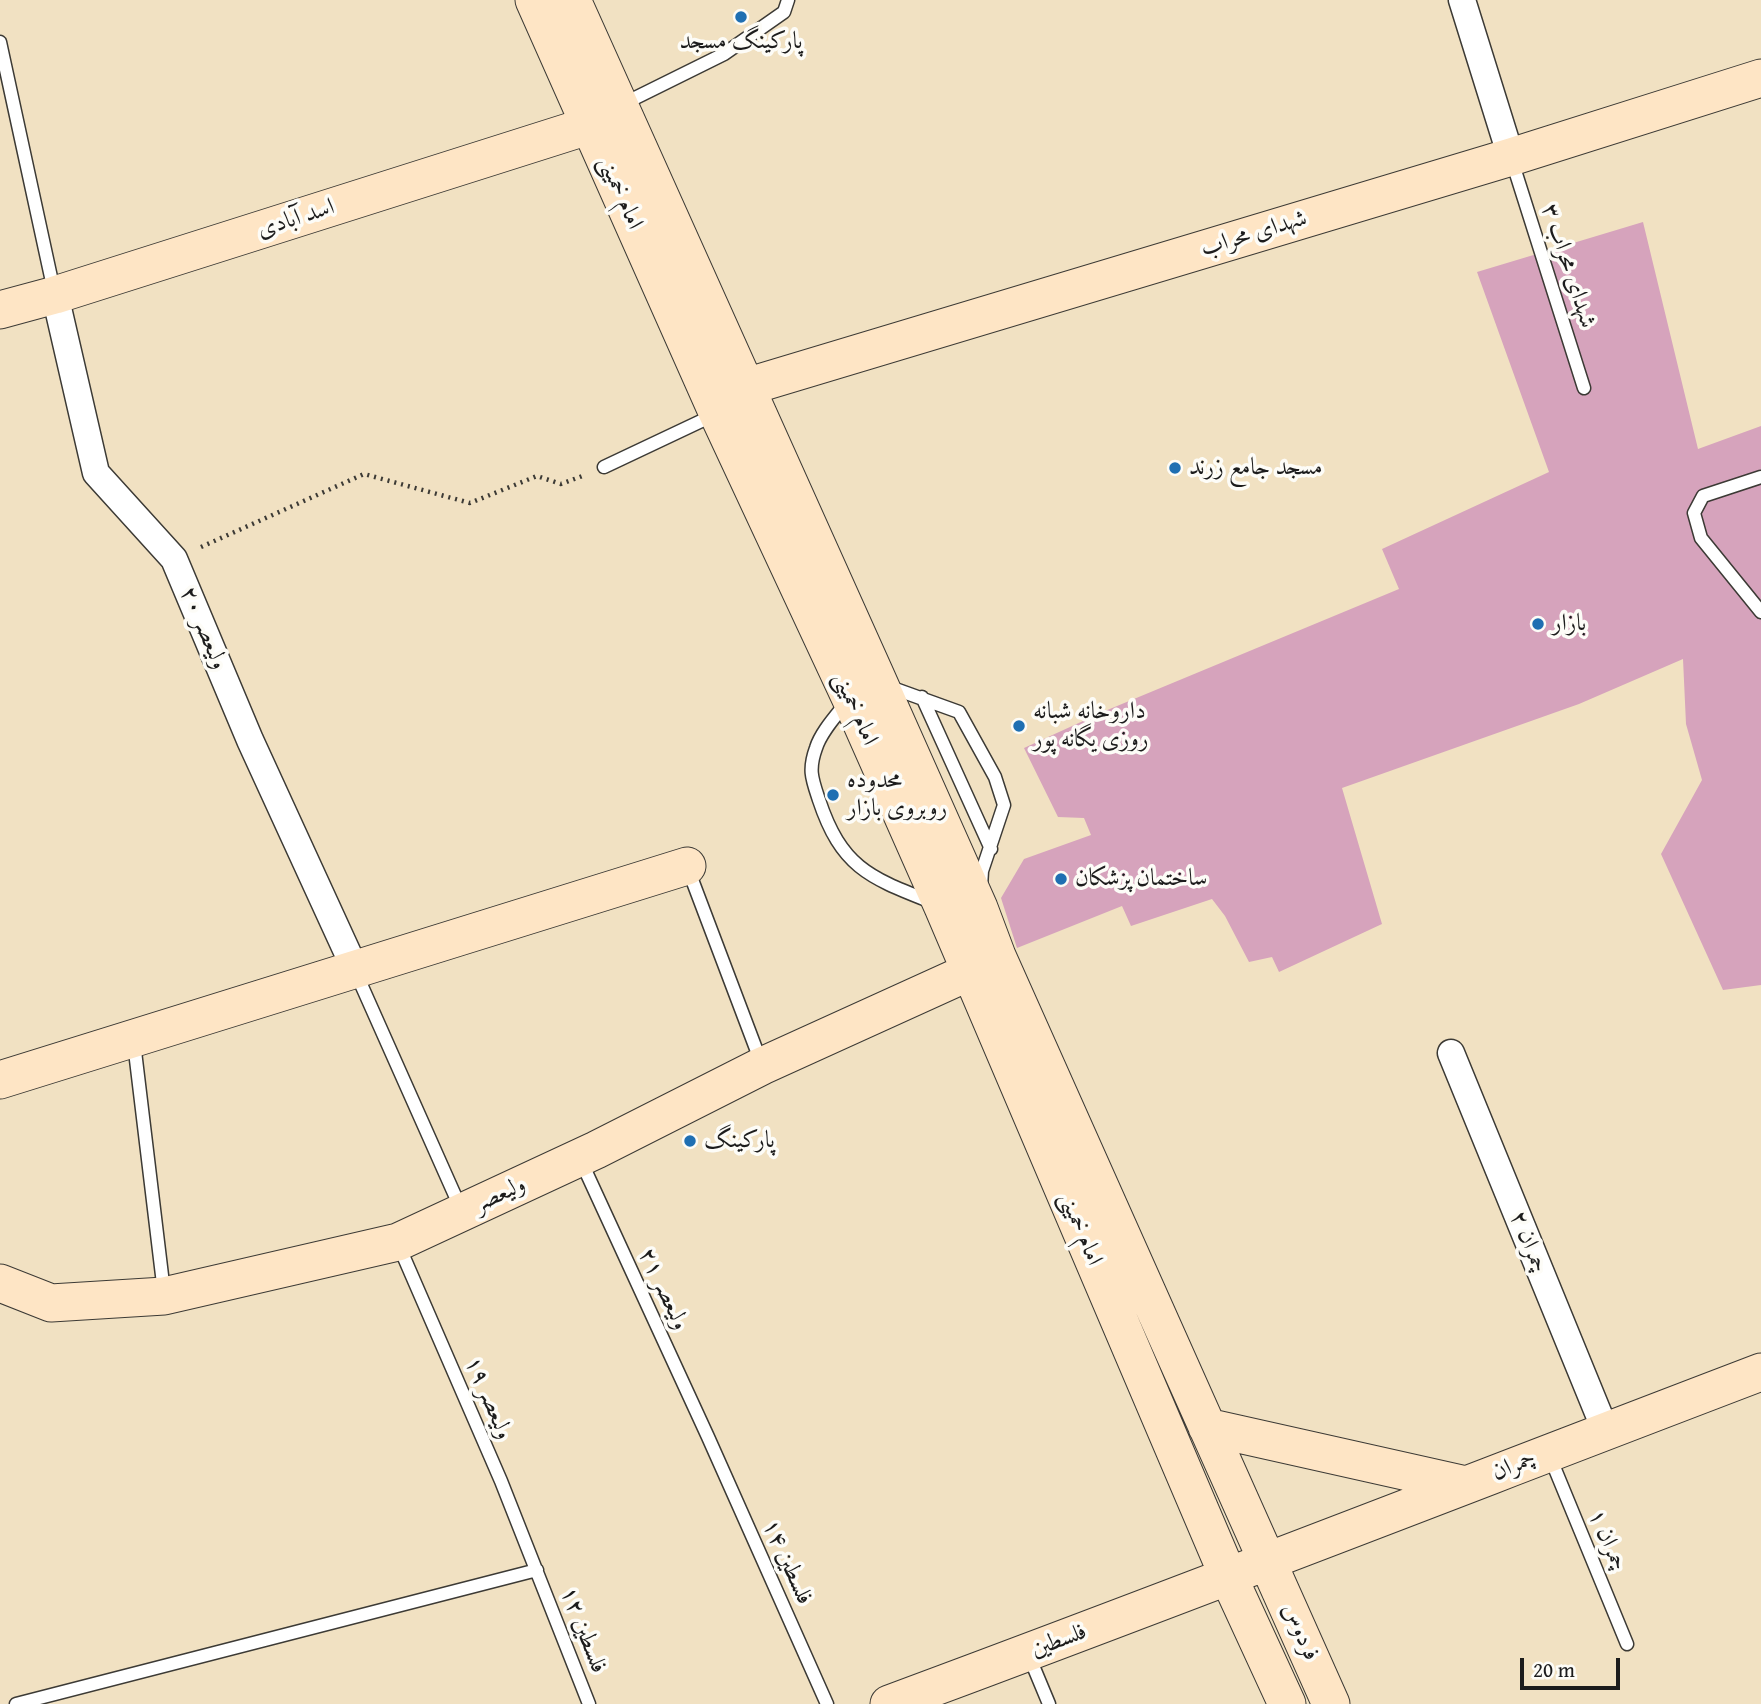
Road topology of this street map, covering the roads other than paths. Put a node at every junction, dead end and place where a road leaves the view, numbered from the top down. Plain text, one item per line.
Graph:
1 (534, 0) edge
2 (572, 0) edge
3 (788, 0) edge
4 (1462, 0) edge
5 (0, 42) edge
6 (1761, 78) edge
7 (605, 116) junction
8 (1511, 156) junction
9 (55, 296) junction
10 (0, 310) edge
11 (746, 387) junction
12 (1584, 388) dead end
13 (718, 414) junction
14 (604, 467) road end
15 (1761, 477) edge
16 (1761, 612) edge
17 (862, 684) junction
18 (922, 697) junction
19 (991, 849) junction
20 (687, 866) joint
21 (943, 907) junction
22 (979, 908) junction
23 (355, 969) junction
24 (969, 972) junction
25 (133, 1038) junction
26 (1451, 1053) dead end
27 (762, 1066) junction
28 (0, 1080) edge
29 (579, 1158) junction
30 (463, 1212) junction
31 (398, 1242) junction
32 (0, 1283) edge
33 (164, 1296) junction
34 (1761, 1373) edge
35 (1207, 1427) junction
36 (1606, 1432) junction
37 (708, 1437) joint
38 (1548, 1452) junction
39 (1466, 1486) junction
40 (1268, 1560) junction
41 (537, 1570) junction
42 (1229, 1578) junction
43 (1627, 1644) dead end
44 (1028, 1652) junction
45 (16, 1704) edge
46 (589, 1704) edge
47 (827, 1704) edge
48 (889, 1704) edge
49 (1049, 1704) edge
50 (1287, 1704) edge
51 (1331, 1704) edge

1 - 7 main road, امام خمینی
2 - 7 main road, امام خمینی
3 - 7 lane
4 - 8 street
5 - 9 lane
6 - 8 main road, شهدای محراب
7 - 9 main road, اسد آبادی
7 - 11 main road, امام خمینی
7 - 13 main road, امام خمینی
8 - 11 main road, شهدای محراب
8 - 12 lane, شهدای محراب ۳
9 - 10 main road, اسد آبادی
9 - 23 street, ولیعصر ۲۰
11 - 17 main road, امام خمینی
13 - 14 lane
13 - 17 main road, امام خمینی
15 - 16 lane
17 - 18 lane
17 - 21 main road, امام خمینی
17 - 21 lane
17 - 22 main road, امام خمینی
18 - 19 lane
18 - 19 lane
19 - 22 lane
20 - 23 main road
20 - 27 lane
21 - 24 main road, امام خمینی
22 - 35 main road, امام خمینی
23 - 25 main road
23 - 30 lane
24 - 27 main road, ولیعصر
24 - 42 main road, امام خمینی
25 - 28 main road
25 - 33 lane
26 - 36 street, چمران ۲
27 - 29 main road, ولیعصر
29 - 30 main road, ولیعصر
29 - 37 lane, ولیعصر ۲۱
30 - 31 main road, ولیعصر
31 - 33 main road, ولیعصر
31 - 41 lane, ولیعصر ۱۹
32 - 33 main road, ولیعصر
34 - 36 main road, چمران
35 - 39 main road
35 - 40 main road, امام خمینی
36 - 38 main road, چمران
37 - 47 lane, فلسطین ۱۴
38 - 39 main road, چمران
38 - 43 lane, چمران ۱
39 - 40 main road, چمران
40 - 42 main road, چمران
40 - 51 main road, فردوس
41 - 45 lane
41 - 46 lane, فلسطین ۱۲
42 - 44 main road, فلسطین
42 - 50 main road, فردوس
44 - 48 main road, فلسطین
44 - 49 lane

